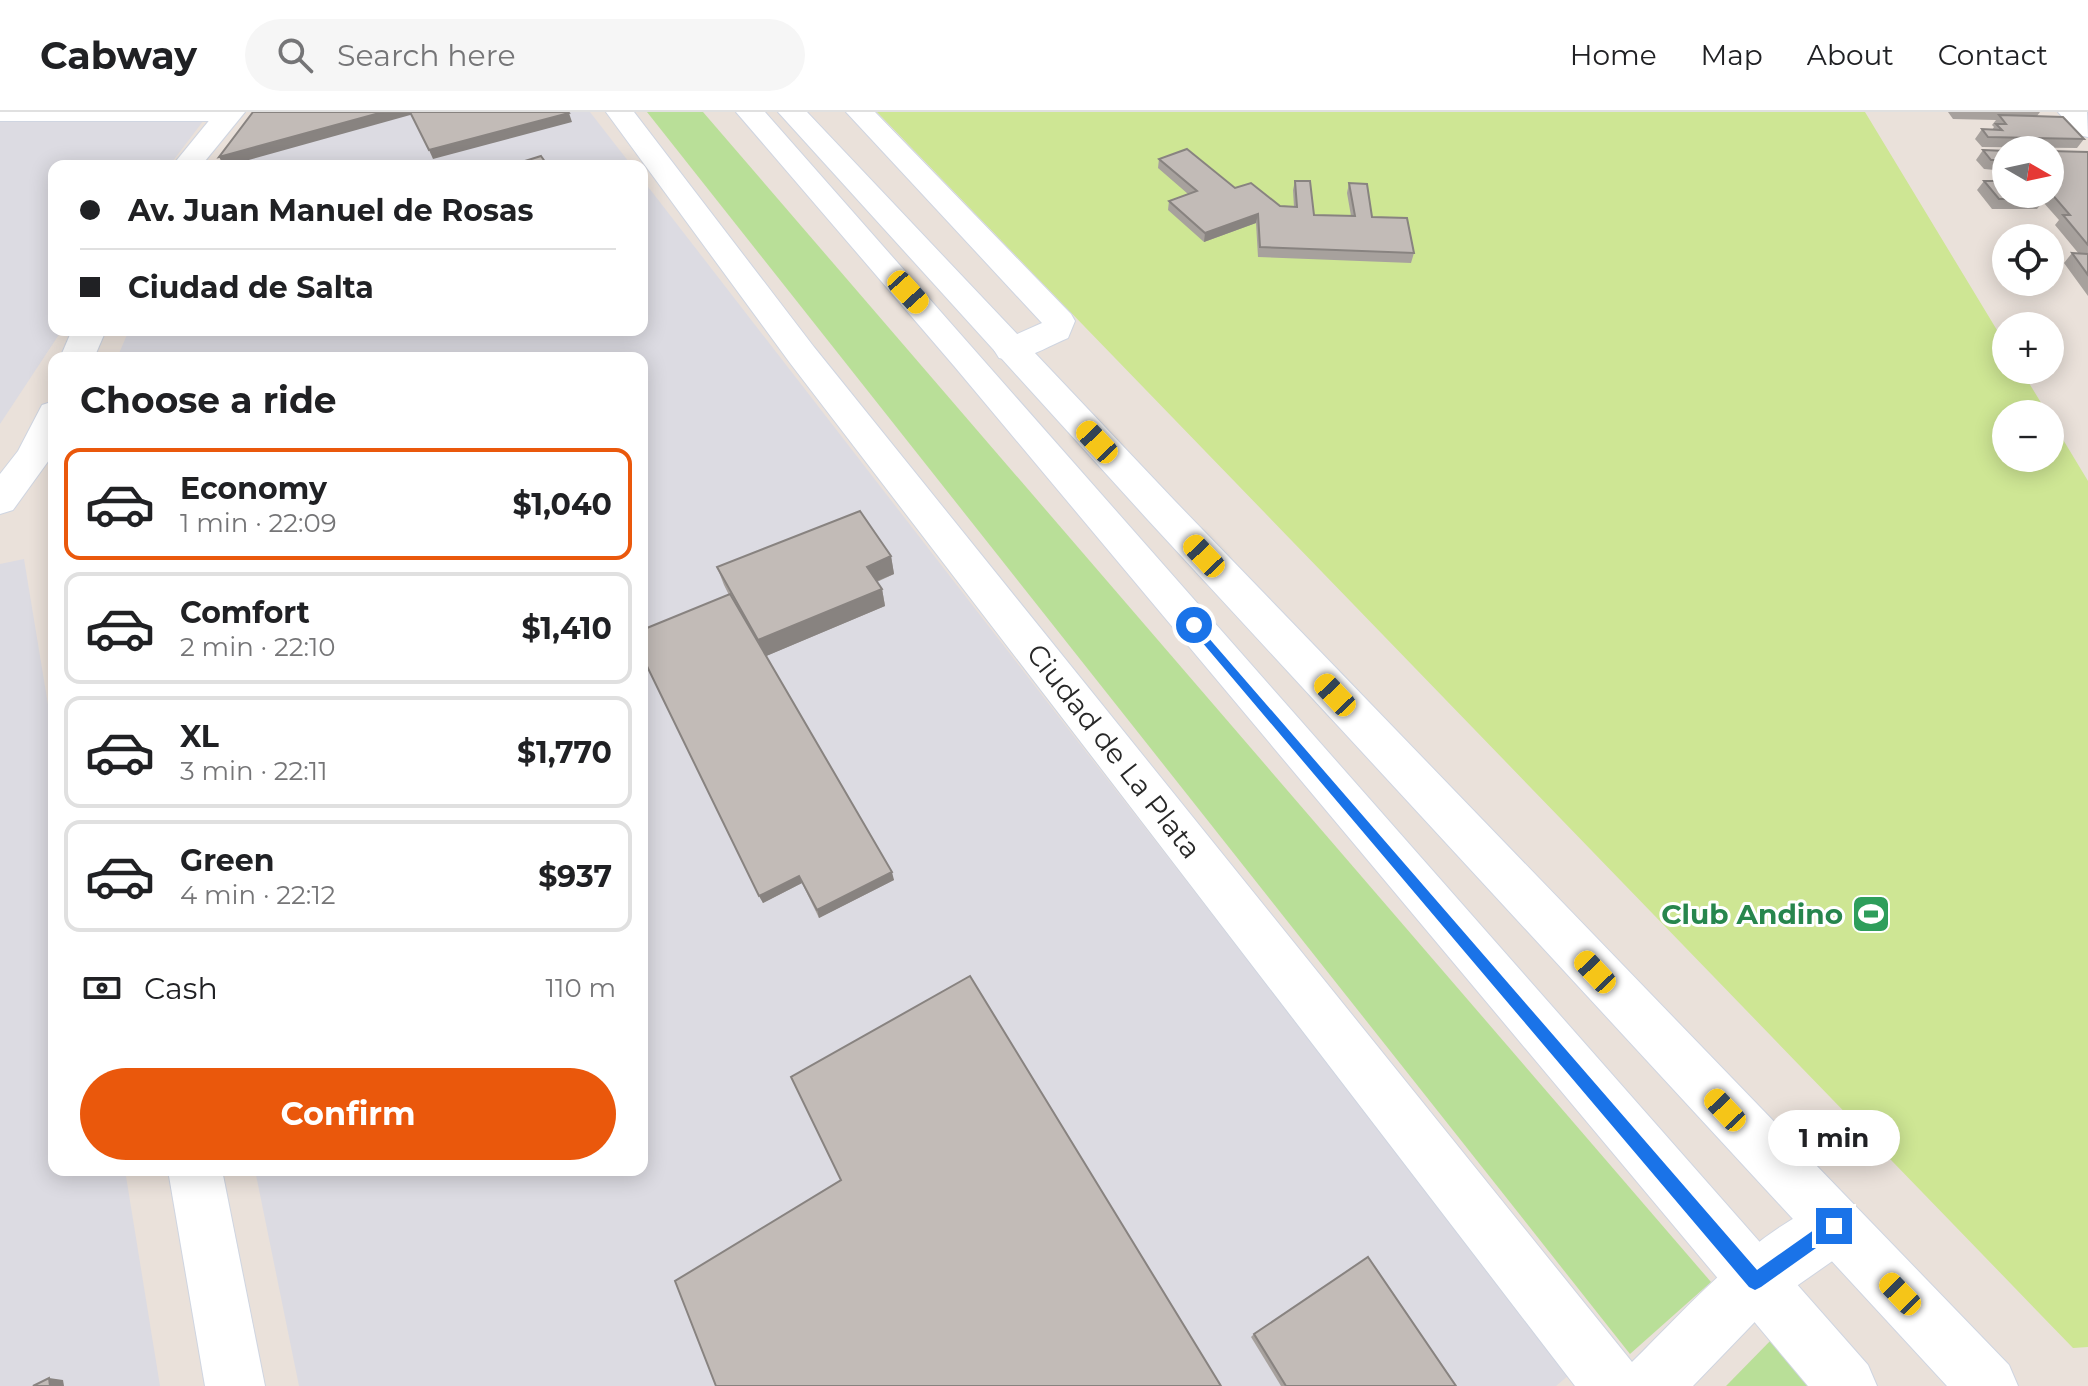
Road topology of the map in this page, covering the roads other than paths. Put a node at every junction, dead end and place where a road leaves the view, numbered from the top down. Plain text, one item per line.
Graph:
1 (620, 112) edge
2 (750, 112) edge
3 (792, 112) edge
4 (860, 112) edge
5 (2072, 112) edge
6 (229, 114) edge
7 (0, 116) edge
8 (2088, 129) edge
9 (191, 160) edge
10 (1011, 350) junction
11 (48, 442) edge
12 (44, 462) edge
13 (0, 501) edge
14 (196, 1176) edge
15 (1834, 1226) junction
16 (1755, 1281) junction
17 (235, 1386) edge
18 (1613, 1386) edge
19 (1651, 1386) edge
20 (1847, 1386) edge
21 (1988, 1386) edge

1 - 18 main road, Ciudad de La Plata
2 - 16 main road
3 - 10 main road
4 - 10 main road
5 - 8 main road
6 - 7 lane
6 - 9 main road
10 - 15 main road
11 - 12 main road
12 - 13 main road
14 - 17 main road
15 - 16 main road
15 - 21 main road
16 - 19 main road
16 - 20 main road

